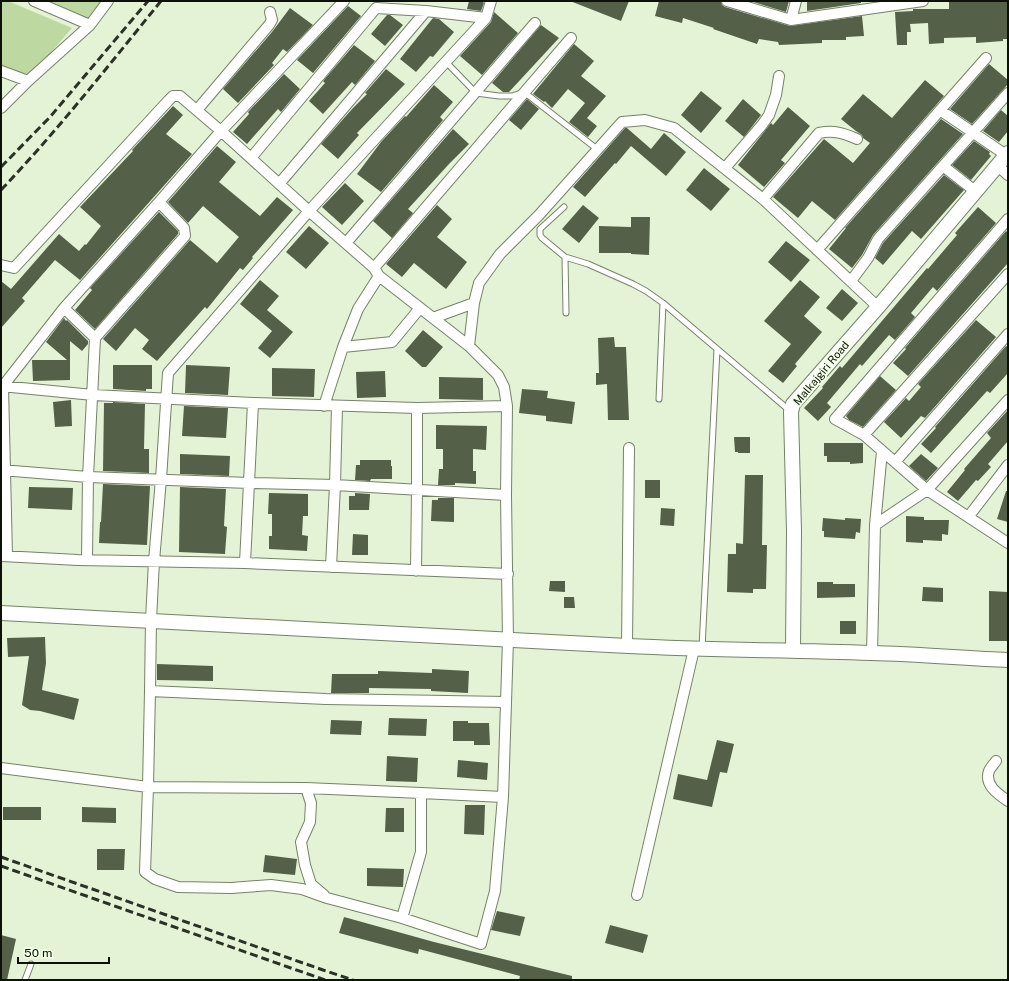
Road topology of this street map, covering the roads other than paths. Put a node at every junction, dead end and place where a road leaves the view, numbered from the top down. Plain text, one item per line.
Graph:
1 (37, 1) edge
2 (108, 1) edge
3 (344, 1) edge
4 (491, 1) edge
5 (727, 1) edge
6 (796, 1) edge
7 (923, 1) edge
8 (426, 11) junction
9 (270, 12) dead end
10 (486, 18) junction
11 (791, 20) junction
12 (535, 23) dead end
13 (90, 24) junction
14 (571, 38) dead end
15 (986, 58) dead end
16 (446, 62) junction
17 (1, 70) edge
18 (779, 76) dead end
19 (28, 81) junction
20 (524, 92) junction
21 (476, 93) junction
22 (1008, 93) edge
23 (1, 108) edge
24 (197, 110) junction
25 (940, 110) junction
26 (221, 131) junction
27 (973, 132) junction
28 (857, 139) dead end
29 (597, 149) junction
30 (251, 158) junction
31 (1004, 158) edge
32 (943, 166) junction
33 (725, 168) junction
34 (1008, 175) edge
35 (279, 184) junction
36 (975, 191) junction
37 (763, 199) junction
38 (159, 202) junction
39 (564, 206) dead end
40 (309, 211) junction
41 (1008, 219) edge
42 (346, 244) junction
43 (817, 250) junction
44 (565, 257) junction
45 (1, 265) edge
46 (376, 272) junction
47 (1008, 274) edge
48 (851, 281) junction
49 (474, 302) junction
50 (663, 304) junction
51 (878, 307) junction
52 (64, 308) junction
53 (420, 308) junction
54 (566, 313) dead end
55 (433, 318) junction
56 (1008, 334) edge
57 (95, 338) junction
58 (469, 346) junction
59 (344, 347) junction
60 (717, 349) junction
61 (2, 386) edge
62 (93, 395) junction
63 (166, 398) junction
64 (659, 399) dead end
65 (1008, 400) edge
66 (253, 403) junction
67 (324, 406) junction
68 (337, 406) junction
69 (507, 406) junction
70 (417, 408) junction
71 (791, 412) junction
72 (864, 435) junction
73 (630, 448) dead end
74 (882, 451) junction
75 (895, 462) junction
76 (1007, 468) edge
77 (3, 470) edge
78 (88, 477) junction
79 (162, 479) junction
80 (249, 483) junction
81 (335, 485) junction
82 (417, 490) junction
83 (927, 490) junction
84 (506, 495) junction
85 (969, 516) junction
86 (875, 525) junction
87 (1008, 543) edge
88 (4, 556) edge
89 (87, 560) junction
90 (154, 561) junction
91 (245, 563) junction
92 (331, 568) junction
93 (416, 571) junction
94 (508, 574) junction
95 (1, 614) edge
96 (151, 620) junction
97 (508, 640) junction
98 (628, 646) junction
99 (698, 649) junction
100 (794, 651) junction
101 (872, 653) junction
102 (1008, 660) edge
103 (150, 691) junction
104 (506, 702) junction
105 (996, 761) dead end
106 (1, 768) edge
107 (148, 787) junction
108 (306, 788) junction
109 (421, 792) junction
110 (503, 797) junction
111 (1008, 801) edge
112 (637, 895) dead end
113 (327, 898) junction
114 (402, 918) junction
115 (31, 964) dead end
116 (25, 980) edge

1 - 13 street
2 - 13 street
3 - 26 street
4 - 10 street
5 - 11 street
6 - 11 street
7 - 11 street
8 - 10 street
8 - 30 street
8 - 35 street
9 - 24 street
10 - 16 street
12 - 21 street
13 - 19 street
14 - 20 street
15 - 25 street
16 - 21 lane
16 - 40 street
17 - 19 street
18 - 33 street
19 - 23 street
20 - 21 lane
20 - 29 lane
20 - 46 street
21 - 42 street
22 - 27 street
24 - 26 street
24 - 45 street
25 - 27 street
25 - 43 street
26 - 30 street
26 - 38 street
27 - 31 street
27 - 32 street
28 - 37 street
29 - 33 street
29 - 49 street
30 - 35 street
31 - 34 street
31 - 36 street, Malkajgiri Road
32 - 36 street
32 - 48 street
33 - 37 street
35 - 40 street
36 - 51 street, Malkajgiri Road
37 - 43 street
38 - 52 street
38 - 57 street
39 - 44 lane
40 - 42 street
40 - 63 street
41 - 72 street
42 - 46 street
43 - 48 street
44 - 50 lane
44 - 54 lane
46 - 53 street
46 - 59 street
47 - 72 street
48 - 51 street
49 - 55 street
49 - 58 street
50 - 60 lane
50 - 64 lane
51 - 71 street, Malkajgiri Road
52 - 57 street
52 - 61 street
53 - 55 street
53 - 59 street
55 - 58 street
56 - 75 street
57 - 62 street
58 - 69 street
59 - 67 street
60 - 71 lane
60 - 99 lane
61 - 62 street
61 - 77 street
62 - 63 street
62 - 78 street
63 - 66 street
63 - 79 street
65 - 83 street
66 - 67 street
66 - 80 street
67 - 68 street
68 - 70 street
68 - 81 street
69 - 70 street
69 - 84 street
70 - 82 street
71 - 100 street, Malkajgiri Road
72 - 74 street
73 - 98 street
74 - 75 street
74 - 86 street
75 - 83 street
76 - 85 street
77 - 78 street
77 - 88 street
78 - 79 street
78 - 89 street
79 - 80 street
79 - 90 street
80 - 81 street
80 - 91 street
81 - 82 street
81 - 92 street
82 - 84 street
82 - 93 street
83 - 85 street
83 - 86 street
84 - 94 street
85 - 87 street
86 - 101 street
88 - 89 street
89 - 90 street
90 - 91 street
90 - 96 street
91 - 92 street
92 - 93 street
93 - 94 street
94 - 97 street
95 - 96 street
96 - 97 street
96 - 103 street
97 - 98 street
97 - 104 street
98 - 99 street
99 - 100 street
99 - 112 street
100 - 101 street
101 - 102 street
103 - 104 street
103 - 107 street
104 - 110 street
105 - 111 street
106 - 107 street
107 - 108 street
107 - 113 street
108 - 109 street
108 - 113 street
109 - 110 street
109 - 114 street
110 - 114 street
113 - 114 street
115 - 116 lane

